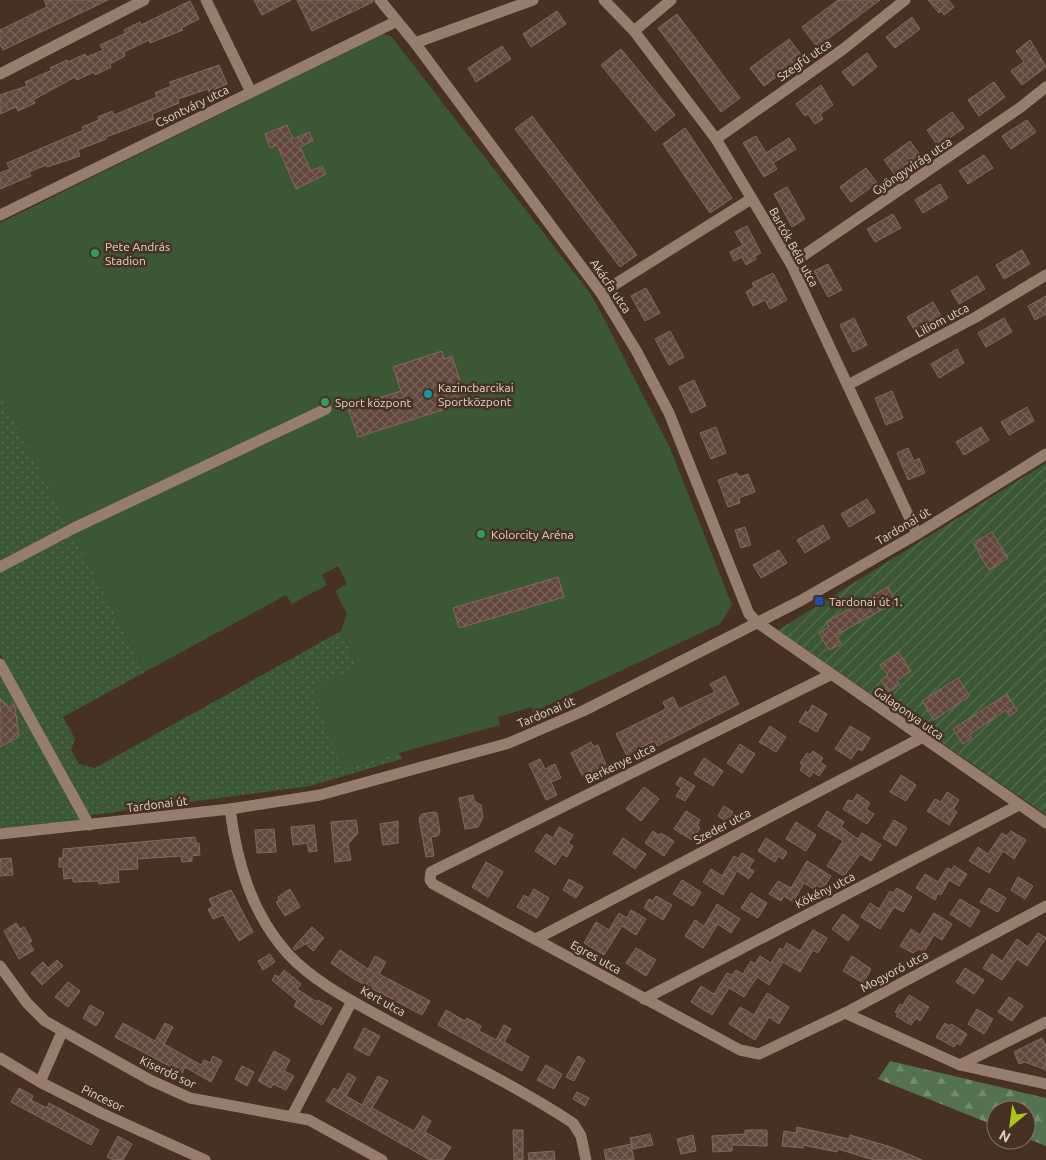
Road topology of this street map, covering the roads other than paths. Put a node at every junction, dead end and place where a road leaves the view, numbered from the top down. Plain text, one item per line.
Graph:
1 (144, 0) edge
2 (206, 0) edge
3 (380, 0) edge
4 (533, 0) edge
5 (604, 0) edge
6 (671, 0) edge
7 (905, 0) edge
8 (397, 21) junction
9 (634, 32) junction
10 (415, 43) junction
11 (0, 74) edge
12 (1046, 87) edge
13 (251, 92) junction
14 (716, 139) junction
15 (751, 199) junction
16 (0, 215) edge
17 (791, 264) junction
18 (1046, 275) edge
19 (601, 293) junction
20 (848, 385) junction
21 (326, 409) dead end
22 (1046, 454) edge
23 (917, 534) junction
24 (0, 567) edge
25 (758, 624) junction
26 (0, 664) edge
27 (830, 675) junction
28 (920, 738) junction
29 (1019, 805) junction
30 (230, 809) junction
31 (1046, 823) edge
32 (89, 825) junction
33 (0, 834) edge
34 (430, 880) joint
35 (1046, 906) edge
36 (536, 939) junction
37 (0, 966) edge
38 (644, 999) junction
39 (352, 1001) junction
40 (844, 1012) junction
41 (1046, 1022) edge
42 (62, 1032) junction
43 (752, 1054) joint
44 (0, 1058) edge
45 (960, 1065) junction
46 (40, 1082) junction
47 (1046, 1084) edge
48 (292, 1116) junction
49 (205, 1160) edge
50 (382, 1160) edge
51 (586, 1160) edge

1 - 11 street
2 - 13 street
3 - 8 street, Akácfa utca
4 - 10 street
5 - 9 street, Bartók Béla utca
6 - 9 street
7 - 14 street, Szegfű utca
8 - 10 street, Akácfa utca
8 - 13 street, Csontváry utca
9 - 14 street, Bartók Béla utca
10 - 19 street, Akácfa utca
12 - 17 street, Gyöngyvirág utca
13 - 16 street, Csontváry utca
14 - 15 street, Bartók Béla utca
15 - 17 street, Bartók Béla utca
15 - 19 street
17 - 20 street, Bartók Béla utca
18 - 20 street, Liliom utca
19 - 25 street, Akácfa utca
20 - 23 street, Bartók Béla utca
21 - 24 street
22 - 23 street, Tardonai út
23 - 25 street, Tardonai út
25 - 27 street, Galagonya utca
25 - 30 street, Tardonai út
26 - 32 street
27 - 28 street, Galagonya utca
27 - 34 street, Berkenye utca
28 - 29 street, Galagonya utca
28 - 36 street, Szeder utca
29 - 31 street, Galagonya utca
29 - 38 street, Kökény utca
30 - 32 street, Tardonai út
30 - 39 street, Kert utca
32 - 33 street, Tardonai út
34 - 36 street, Egres utca
35 - 40 street, Mogyoró utca
36 - 38 street, Egres utca
37 - 42 street, Kiserdő sor
38 - 43 street, Egres utca
39 - 48 street
39 - 51 street, Kert utca
40 - 43 street, Mogyoró utca
40 - 45 street
41 - 45 street
42 - 46 street
42 - 48 street, Kiserdő sor
44 - 46 street, Pincesor
45 - 47 street
46 - 49 street, Pincesor
48 - 50 street, Kiserdő sor

